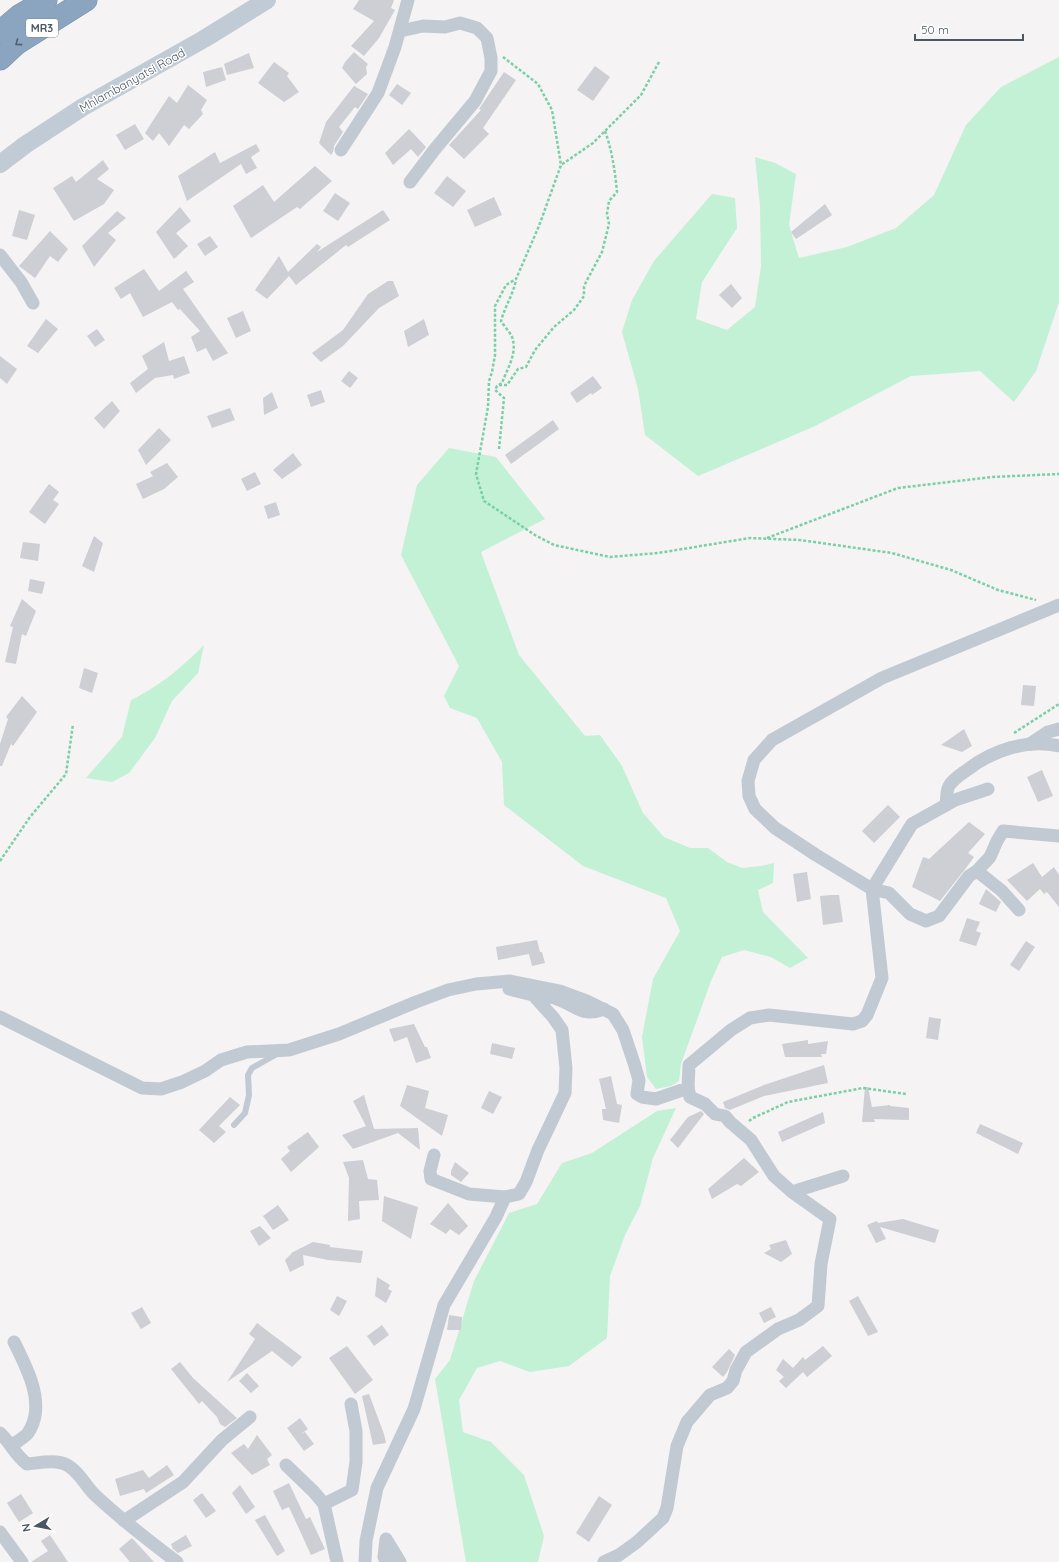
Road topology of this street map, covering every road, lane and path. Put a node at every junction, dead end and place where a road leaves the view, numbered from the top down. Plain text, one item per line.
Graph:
1 (46, 0) edge
2 (86, 0) edge
3 (267, 0) edge
4 (408, 0) edge
5 (400, 31) junction
6 (0, 32) edge
7 (487, 38) junction
8 (0, 59) edge
9 (659, 62) dead end
10 (605, 131) junction
11 (341, 150) dead end
12 (0, 164) edge
13 (560, 165) junction
14 (410, 182) dead end
15 (0, 255) edge
16 (516, 279) junction
17 (33, 303) dead end
18 (499, 385) junction
19 (499, 448) dead end
20 (1059, 474) edge
21 (765, 538) junction
22 (1056, 606) edge
23 (1059, 704) edge
24 (73, 724) dead end
25 (1059, 729) edge
26 (1028, 745) junction
27 (1059, 746) edge
28 (998, 752) junction
29 (988, 789) dead end
30 (946, 805) junction
31 (1059, 836) edge
32 (0, 861) edge
33 (977, 871) junction
34 (872, 889) junction
35 (1020, 910) dead end
36 (485, 983) junction
37 (533, 995) junction
38 (604, 1009) junction
39 (0, 1017) edge
40 (284, 1050) junction
41 (688, 1088) junction
42 (906, 1094) dead end
43 (234, 1125) dead end
44 (740, 1130) junction
45 (434, 1155) dead end
46 (843, 1176) dead end
47 (792, 1192) junction
48 (505, 1197) junction
49 (14, 1342) dead end
50 (351, 1404) dead end
51 (250, 1417) dead end
52 (0, 1433) edge
53 (11, 1446) junction
54 (286, 1465) dead end
55 (324, 1504) junction
56 (124, 1521) junction
57 (0, 1532) edge
58 (22, 1562) edge
59 (177, 1562) edge
60 (338, 1562) edge
61 (365, 1562) edge
62 (386, 1562) edge
63 (400, 1562) edge
64 (604, 1562) edge

1 - 6 highway, MR3
2 -> 8 highway, MR3
3 - 12 main road, Mhlambanyatsi Road
4 - 5 street
5 - 7 street
5 - 11 street
7 - 13 path
7 - 14 street
9 - 10 path
10 - 13 path
10 - 18 path
13 - 16 path
15 - 17 street
16 - 18 path
16 - 21 path
18 - 19 path
20 - 21 path
21 - 22 path
22 - 34 street
23 - 28 path
24 - 32 path
25 - 26 street
26 - 27 street
26 - 28 street
28 - 30 street
29 - 30 street
30 - 34 street
31 - 33 street
33 - 34 street
33 - 35 street
34 - 41 street
36 - 37 street
36 - 38 street
36 - 40 street
37 - 38 street
37 - 48 street
38 - 41 street
39 - 40 street
40 - 43 lane
41 - 44 street
42 - 44 path
44 - 47 street
45 - 48 street
46 - 47 street
47 - 64 street
48 - 61 street
49 - 53 street
50 - 55 street
51 - 56 street
52 - 53 street
53 - 56 street
54 - 55 street
55 - 60 street
56 - 59 street
57 - 58 street
62 - 63 street

